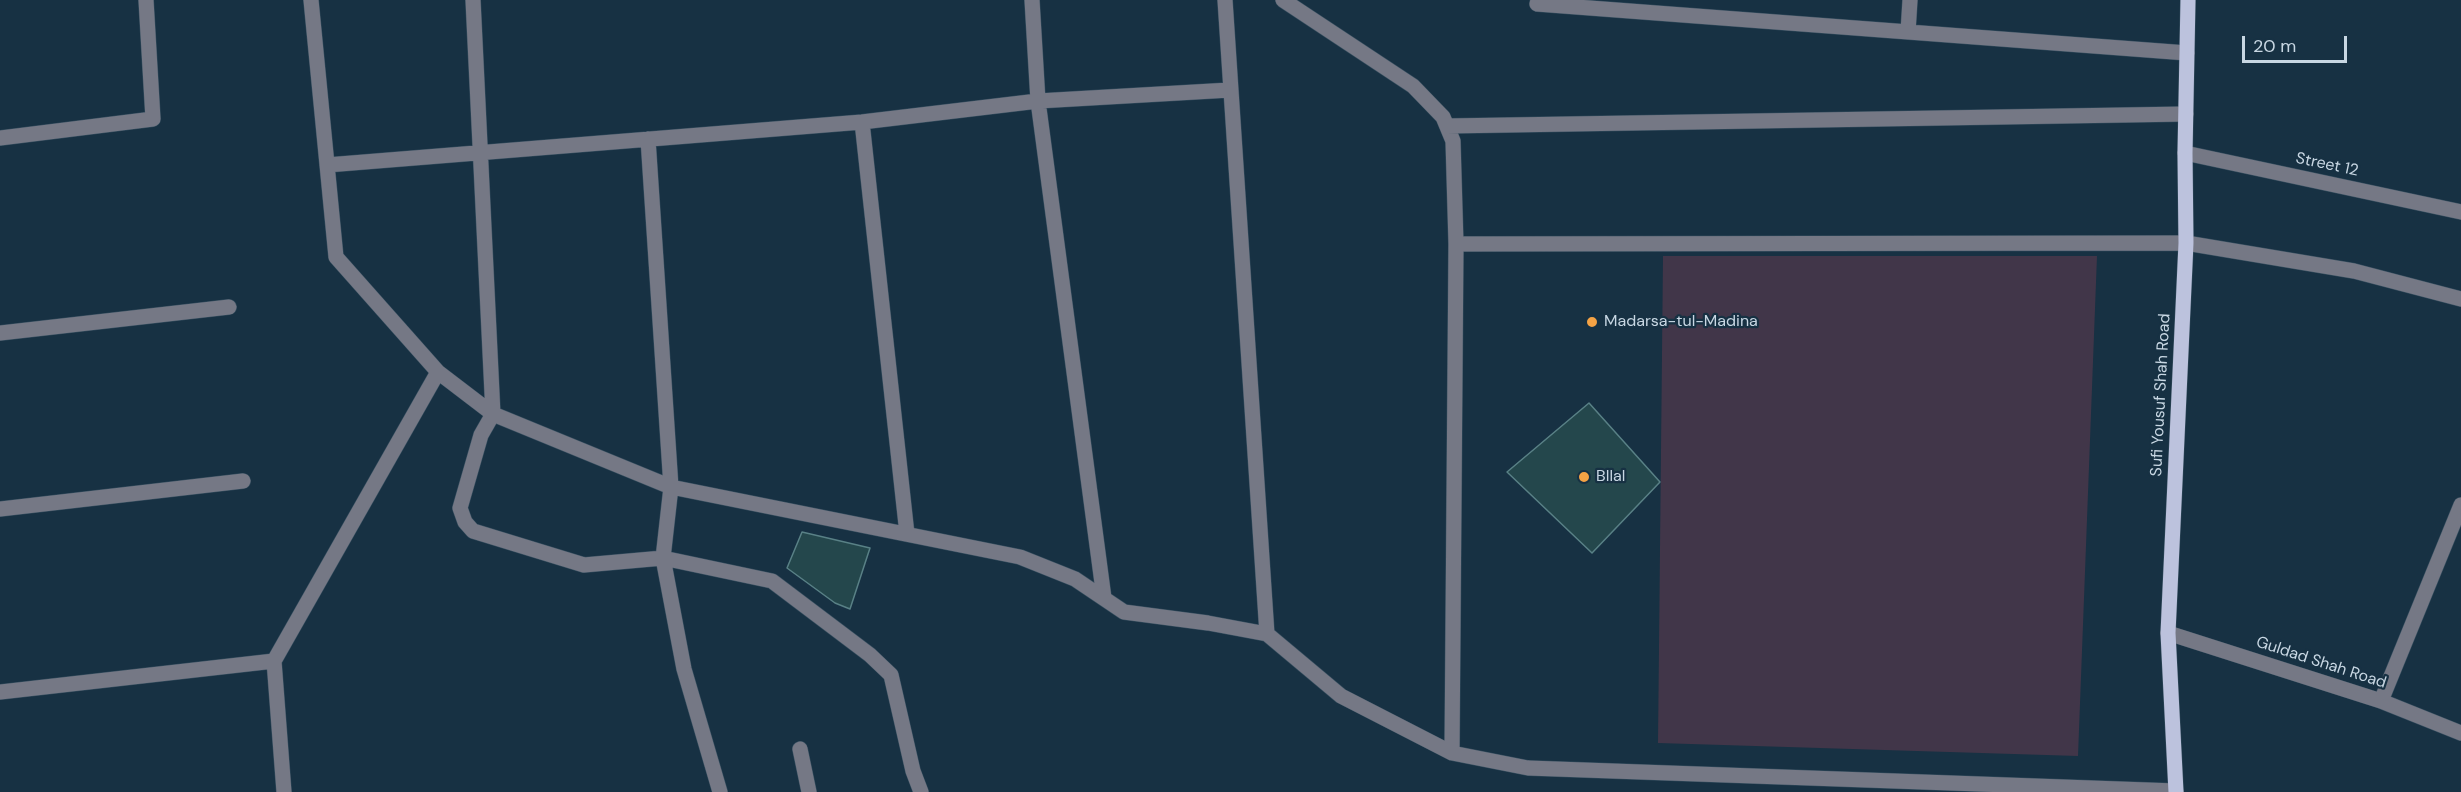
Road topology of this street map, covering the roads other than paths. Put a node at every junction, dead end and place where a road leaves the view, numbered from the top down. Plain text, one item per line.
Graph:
1 (146, 0) edge
2 (311, 0) edge
3 (473, 0) edge
4 (1032, 0) edge
5 (1225, 0) edge
6 (1283, 0) edge
7 (1538, 0) edge
8 (1910, 0) edge
9 (2188, 0) edge
10 (1908, 32) junction
11 (2187, 53) junction
12 (1230, 90) junction
13 (1038, 101) junction
14 (2186, 114) junction
15 (862, 122) junction
16 (1447, 126) junction
17 (0, 138) edge
18 (648, 139) junction
19 (480, 153) junction
20 (2185, 153) junction
21 (327, 165) junction
22 (2461, 212) edge
23 (2186, 243) junction
24 (1455, 244) junction
25 (2461, 299) edge
26 (229, 307) dead end
27 (0, 333) edge
28 (438, 372) junction
29 (493, 414) junction
30 (243, 481) dead end
31 (671, 487) junction
32 (2461, 505) edge
33 (0, 509) edge
34 (907, 534) junction
35 (663, 558) junction
36 (1104, 598) junction
37 (2168, 633) junction
38 (1267, 634) junction
39 (274, 661) junction
40 (0, 692) edge
41 (2380, 701) junction
42 (2461, 733) edge
43 (800, 748) dead end
44 (1452, 753) junction
45 (1929, 787) edge
46 (284, 792) edge
47 (720, 792) edge
48 (809, 792) edge
49 (921, 792) edge
50 (2176, 792) edge

1 - 17 street
2 - 21 street
3 - 19 street
4 - 13 street
5 - 12 street
6 - 16 street
7 - 10 street
8 - 10 street
9 - 11 main road, Sufi Yousuf Shah Road
10 - 11 street
11 - 14 main road, Sufi Yousuf Shah Road
12 - 13 street
12 - 38 street
13 - 15 street
13 - 36 street
14 - 16 street
14 - 20 main road, Sufi Yousuf Shah Road
15 - 18 street
15 - 34 street
16 - 24 street
18 - 19 street
18 - 31 street
19 - 21 street
19 - 29 street
20 - 22 street, Street 12
20 - 23 main road, Sufi Yousuf Shah Road
21 - 28 street
23 - 24 street
23 - 25 street
23 - 37 main road, Sufi Yousuf Shah Road
24 - 44 street
26 - 27 street
28 - 29 street
28 - 39 street
29 - 31 street
29 - 35 street
30 - 33 street
31 - 34 street
31 - 35 street
32 - 41 street
34 - 36 street
35 - 47 street
35 - 49 street
36 - 38 street
37 - 41 street, Guldad Shah Road
37 - 50 main road, Sufi Yousuf Shah Road
38 - 44 street
39 - 40 street
39 - 46 street
41 - 42 street, Guldad Shah Road
43 - 48 street
44 - 45 street
45 - 50 street

